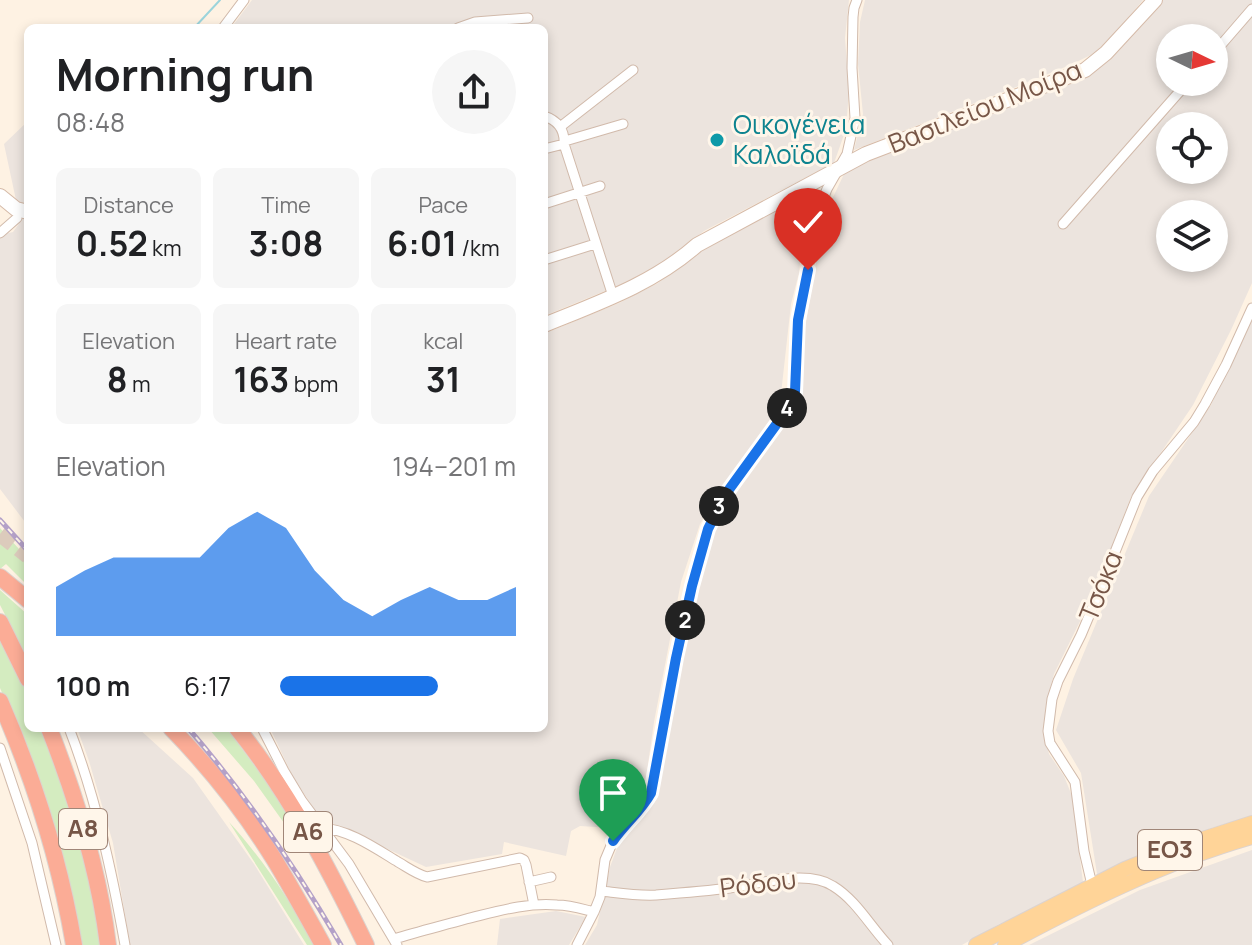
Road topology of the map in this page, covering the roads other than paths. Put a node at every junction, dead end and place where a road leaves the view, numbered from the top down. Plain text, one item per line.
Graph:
1 (244, 0) edge
2 (857, 0) edge
3 (1155, 0) edge
4 (1252, 9) edge
5 (528, 18) dead end
6 (226, 24) edge
7 (469, 24) edge
8 (1228, 37) edge
9 (633, 70) dead end
10 (1176, 96) edge
11 (548, 118) edge
12 (623, 124) dead end
13 (560, 127) junction
14 (564, 142) junction
15 (548, 148) edge
16 (840, 167) junction
17 (600, 186) dead end
18 (579, 193) junction
19 (0, 196) edge
20 (548, 203) edge
21 (24, 214) edge
22 (1063, 224) dead end
23 (0, 233) edge
24 (595, 244) junction
25 (548, 259) edge
26 (613, 296) junction
27 (1252, 308) edge
28 (548, 323) edge
29 (0, 577) edge
30 (24, 597) edge
31 (0, 622) edge
32 (24, 671) edge
33 (0, 701) edge
34 (50, 732) edge
35 (71, 732) edge
36 (175, 732) edge
37 (240, 732) edge
38 (264, 732) edge
39 (0, 748) edge
40 (1252, 823) edge
41 (321, 828) junction
42 (1252, 837) edge
43 (551, 877) dead end
44 (529, 882) junction
45 (1092, 885) junction
46 (601, 891) junction
47 (534, 905) junction
48 (594, 912) junction
49 (108, 941) edge
50 (395, 942) edge
51 (981, 944) edge
52 (56, 945) edge
53 (74, 945) edge
54 (125, 945) edge
55 (323, 945) edge
56 (366, 945) edge
57 (577, 945) edge
58 (888, 945) edge
59 (1005, 945) edge

1 - 6 street
2 - 16 street
3 - 16 street, Βασιλείου Μοίρα
4 - 8 street
5 - 7 street
9 - 13 street
10 - 22 street
11 - 13 street
12 - 14 street
13 - 14 street
14 - 15 street
14 - 18 street
16 - 26 street, Βασιλείου Μοίρα
16 - 46 street
17 - 18 street
18 - 20 street
18 - 24 street
19 - 21 street
21 - 23 street
24 - 25 street
24 - 26 street
26 - 28 street, Βασιλείου Μοίρα
27 - 45 street, Τσόκα
29 - 30 highway
31 - 32 highway
33 - 53 highway, Α8
34 - 49 highway, Α8
35 - 54 street
36 - 55 highway, Α6
37 - 56 highway, Α6
38 - 41 street
39 - 52 street
40 - 45 main road, ΕΟ3
41 - 44 street
41 - 50 street
42 - 59 main road, ΕΟ3
43 - 44 street
44 - 47 street
45 - 51 main road, ΕΟ3
46 - 48 street
46 - 58 street, Ρόδου
47 - 48 street
47 - 50 street
48 - 57 street

